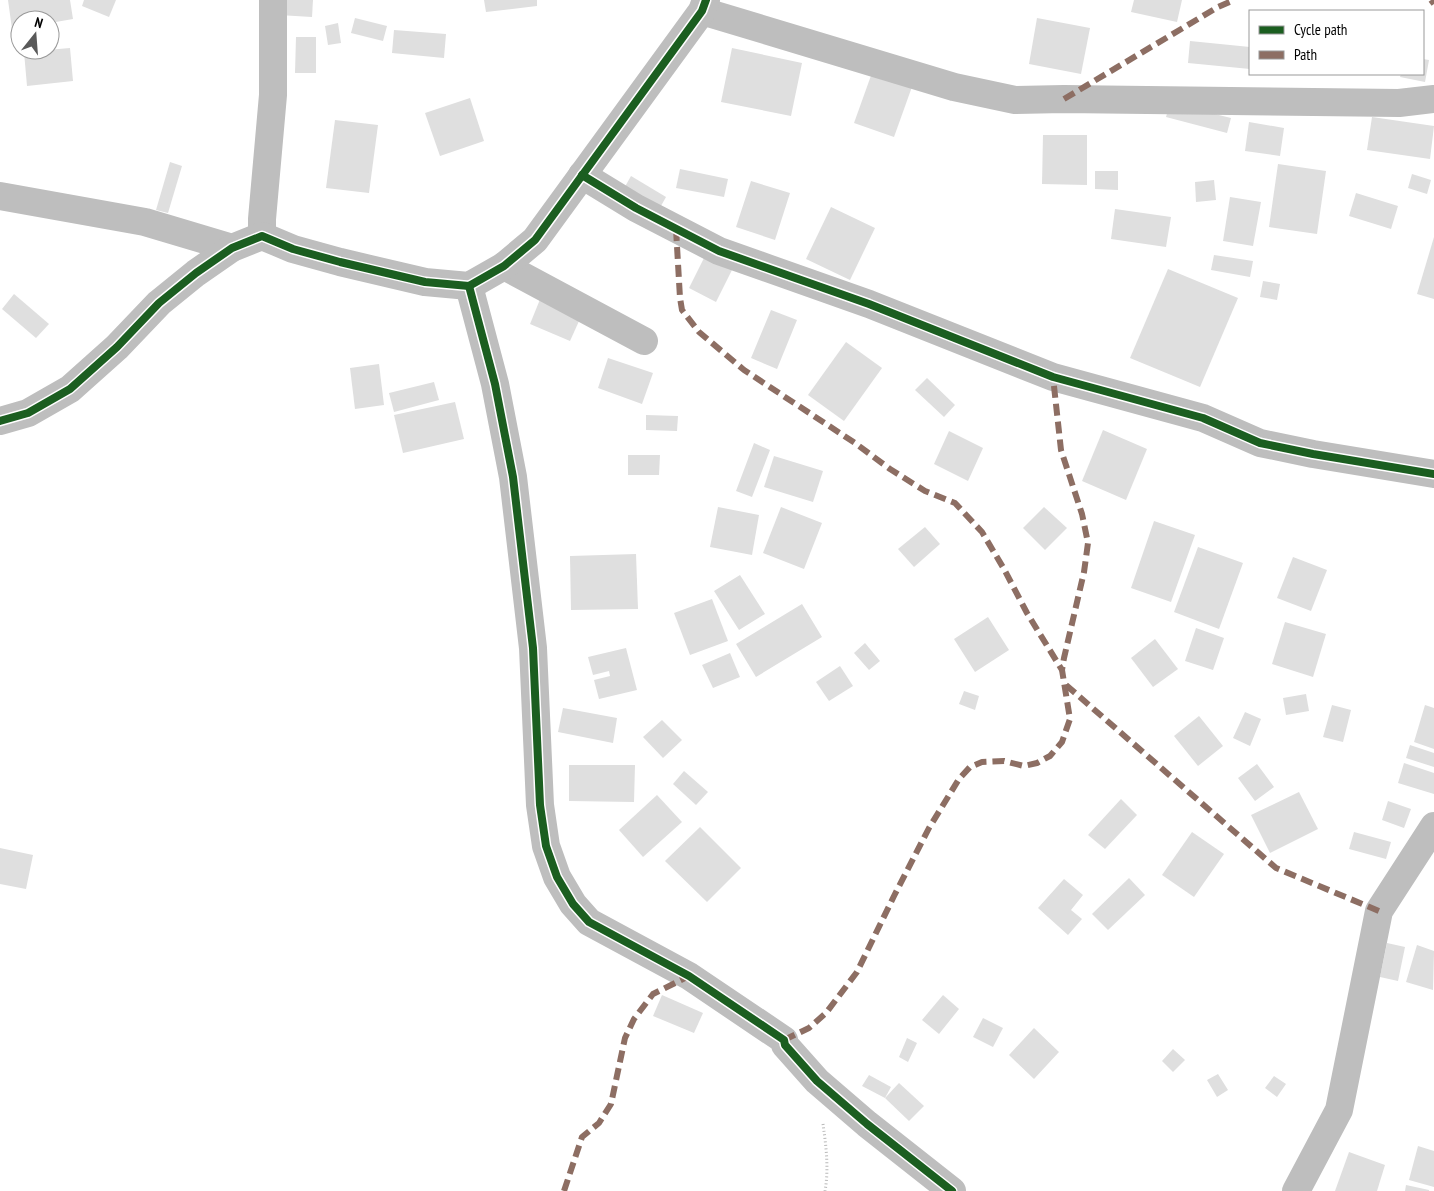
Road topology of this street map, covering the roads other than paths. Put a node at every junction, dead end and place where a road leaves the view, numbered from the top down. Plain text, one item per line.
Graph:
1 (273, 0) edge
2 (704, 6) edge
3 (1434, 100) edge
4 (582, 175) junction
5 (0, 196) edge
6 (262, 236) junction
7 (232, 248) junction
8 (504, 266) junction
9 (469, 286) junction
10 (644, 341) dead end
11 (0, 421) edge
12 (1434, 474) edge
13 (1434, 826) edge
14 (952, 1191) edge
15 (1296, 1191) edge

1 - 6 street
2 - 3 street
2 - 4 street
4 - 8 street
4 - 12 street
5 - 7 street
6 - 7 street
6 - 9 street
7 - 11 street
8 - 9 street
8 - 10 street
9 - 14 street
13 - 15 street

